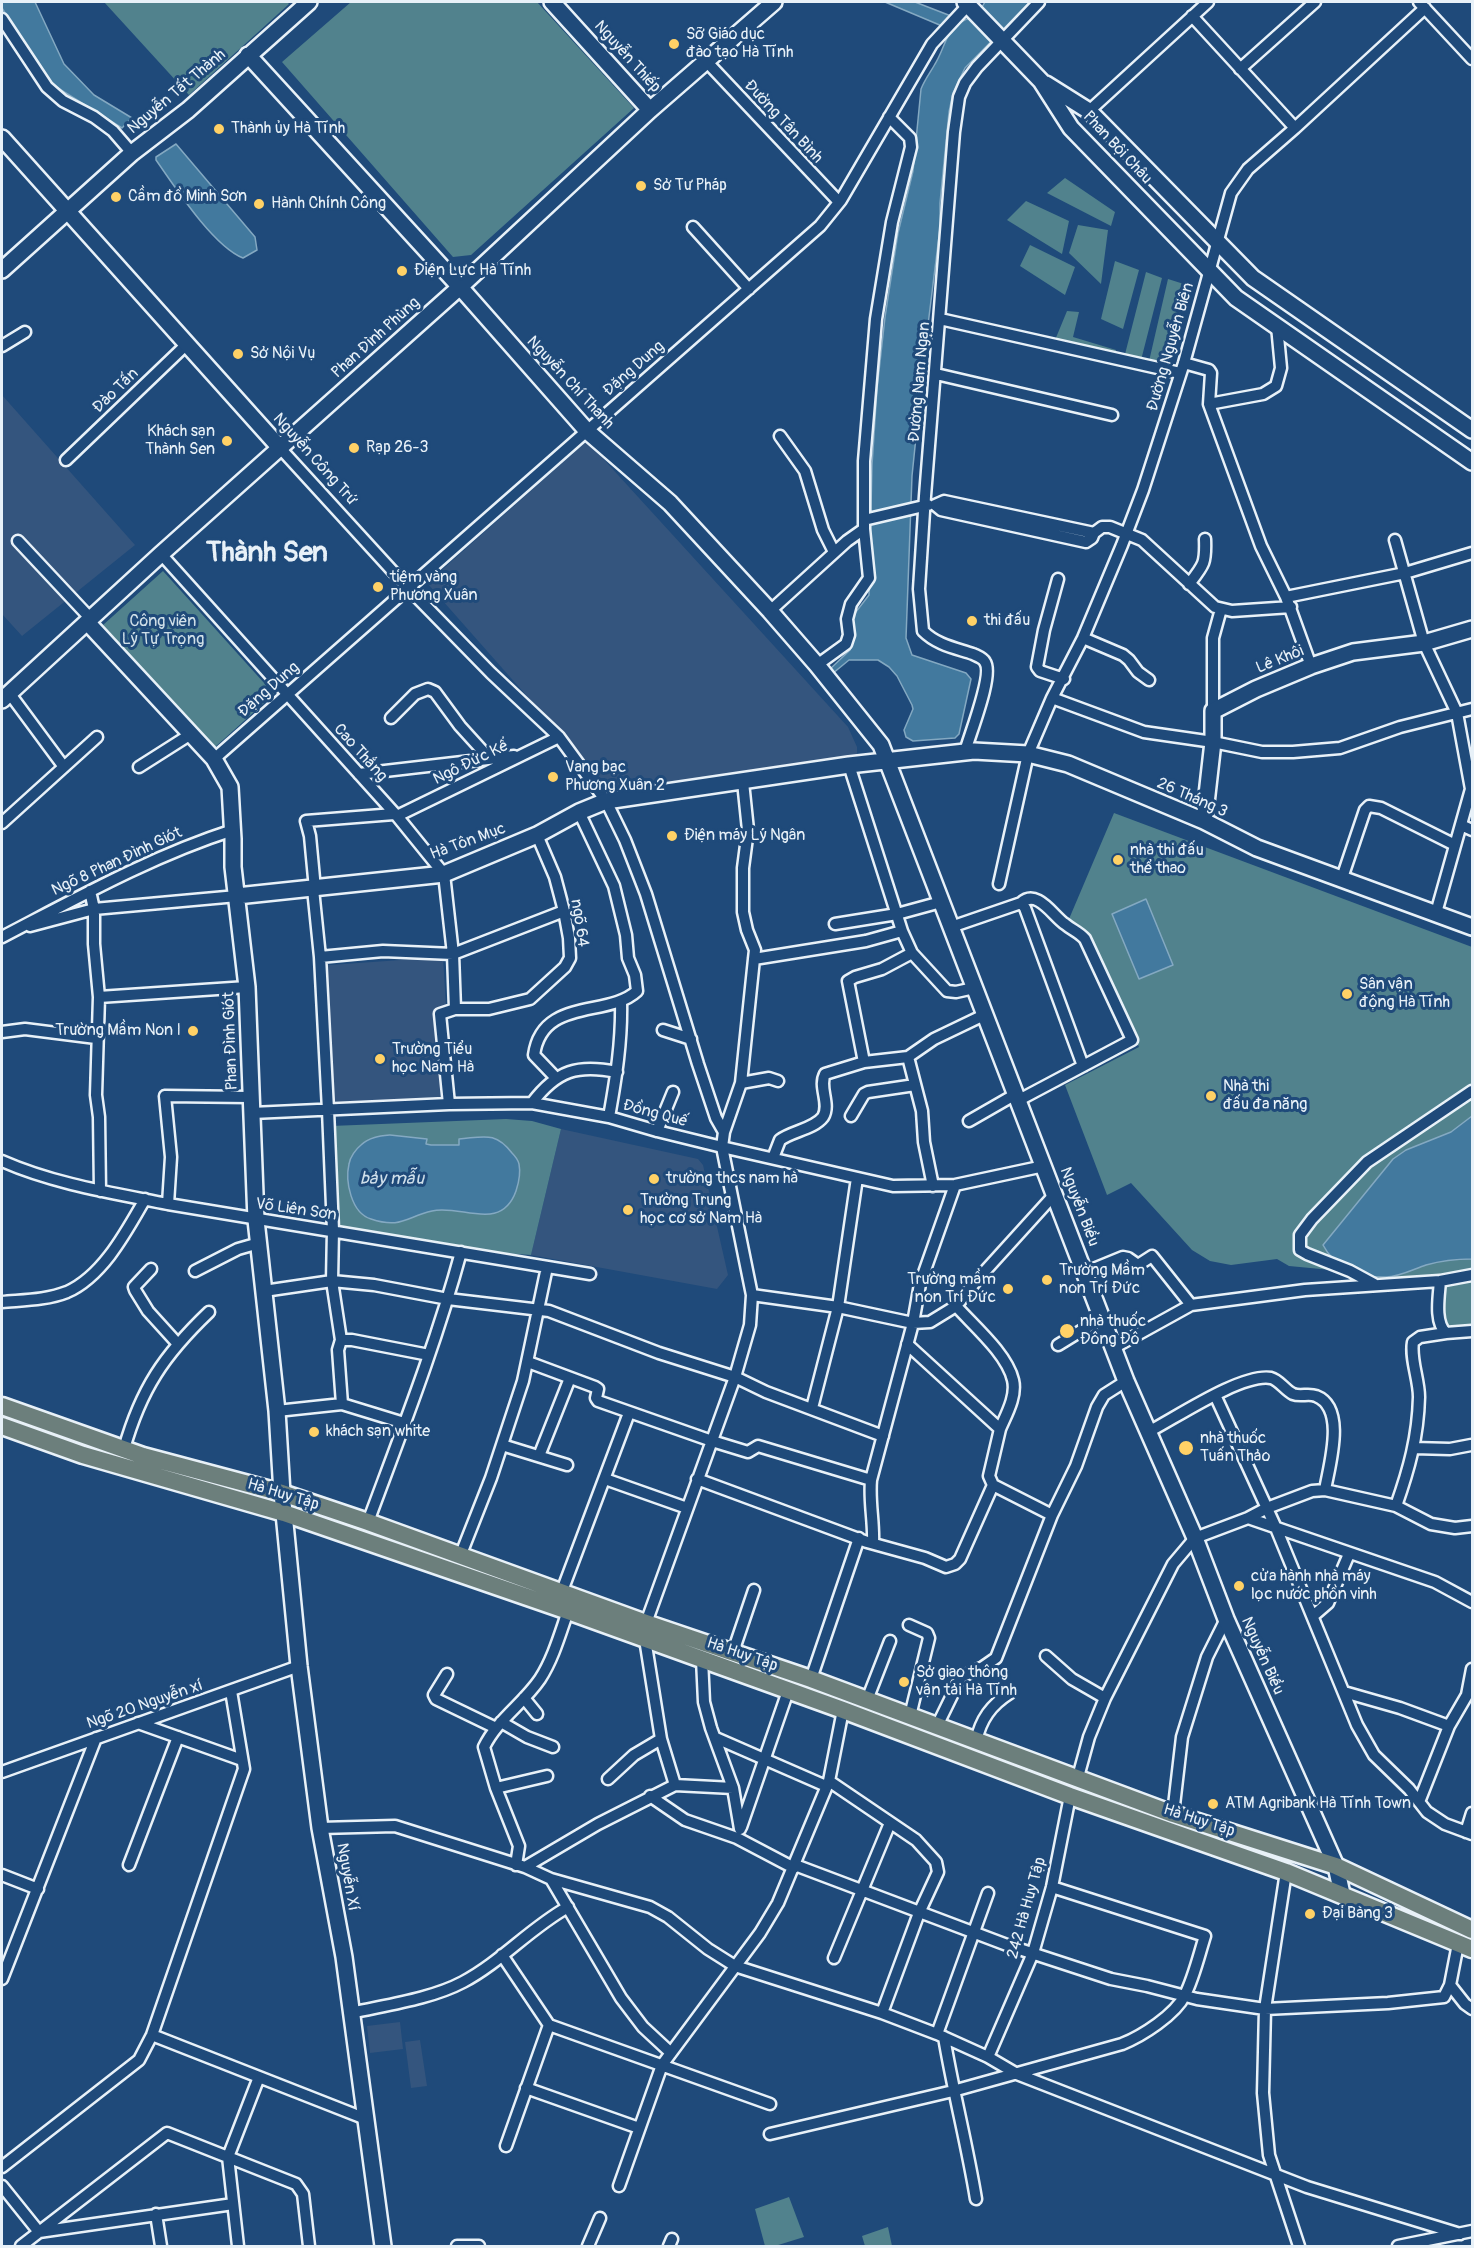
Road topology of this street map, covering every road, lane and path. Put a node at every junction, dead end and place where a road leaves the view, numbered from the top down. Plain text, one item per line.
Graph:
1 (552, 2) edge
2 (774, 2) edge
3 (1039, 2) edge
4 (1208, 2) edge
5 (1316, 2) edge
6 (304, 3) edge
7 (968, 3) edge
8 (1422, 5) edge
9 (1192, 16) junction
10 (2, 19) edge
11 (1003, 40) junction
12 (248, 55) junction
13 (1473, 59) edge
14 (706, 61) junction
15 (1240, 69) junction
16 (1041, 81) junction
17 (650, 110) junction
18 (1089, 111) junction
19 (889, 117) junction
20 (1295, 128) junction
21 (2, 138) edge
22 (132, 153) junction
23 (839, 202) junction
24 (68, 212) junction
25 (693, 226) dead end
26 (1216, 241) junction
27 (2, 270) edge
28 (1209, 270) junction
29 (460, 287) junction
30 (749, 289) junction
31 (940, 319) junction
32 (1277, 326) junction
33 (25, 332) dead end
34 (187, 344) junction
35 (2, 346) edge
36 (1182, 368) junction
37 (936, 374) junction
38 (1209, 404) junction
39 (1112, 415) dead end
40 (1473, 430) edge
41 (587, 431) junction
42 (780, 436) dead end
43 (281, 448) junction
44 (66, 460) dead end
45 (1473, 462) edge
46 (926, 505) junction
47 (866, 522) junction
48 (1126, 534) junction
49 (1205, 538) dead end
50 (1395, 540) dead end
51 (18, 541) dead end
52 (834, 552) junction
53 (1473, 553) edge
54 (161, 554) junction
55 (1405, 573) junction
56 (1058, 579) dead end
57 (1189, 585) junction
58 (408, 588) junction
59 (1288, 602) junction
60 (1221, 609) junction
61 (770, 611) junction
62 (89, 620) junction
63 (1473, 629) edge
64 (1083, 638) junction
65 (1424, 643) junction
66 (817, 665) junction
67 (1311, 666) junction
68 (1064, 679) junction
69 (1149, 680) dead end
70 (287, 694) junction
71 (6, 697) edge
72 (1052, 698) junction
73 (1473, 709) edge
74 (1213, 711) junction
75 (1457, 713) junction
76 (391, 718) dead end
77 (191, 734) junction
78 (97, 737) dead end
79 (559, 737) junction
80 (1212, 742) junction
81 (965, 752) junction
82 (524, 754) junction
83 (1028, 754) junction
84 (489, 758) junction
85 (214, 759) junction
86 (888, 762) junction
87 (849, 765) junction
88 (64, 767) junction
89 (139, 767) dead end
90 (359, 774) junction
91 (743, 782) junction
92 (1472, 789) edge
93 (606, 801) junction
94 (579, 812) junction
95 (395, 815) junction
96 (1204, 821) junction
97 (2, 823) edge
98 (1461, 825) junction
99 (233, 830) junction
100 (1473, 830) edge
101 (537, 835) junction
102 (1455, 845) junction
103 (444, 874) junction
104 (1342, 878) junction
105 (999, 884) dead end
106 (314, 889) junction
107 (90, 891) junction
108 (237, 896) junction
109 (941, 902) junction
110 (1021, 903) junction
111 (94, 909) junction
112 (564, 911) junction
113 (1436, 913) junction
114 (897, 914) junction
115 (835, 924) dead end
116 (951, 927) junction
117 (1473, 927) edge
118 (17, 929) junction
119 (902, 931) junction
120 (2, 937) edge
121 (912, 952) junction
122 (453, 954) junction
123 (320, 957) junction
124 (754, 959) junction
125 (247, 987) junction
126 (974, 988) junction
127 (99, 997) junction
128 (621, 1001) junction
129 (455, 1009) junction
130 (984, 1015) junction
131 (663, 1030) dead end
132 (2, 1032) edge
133 (96, 1038) junction
134 (691, 1039) junction
135 (908, 1057) junction
136 (864, 1062) junction
137 (1083, 1066) junction
138 (617, 1072) junction
139 (556, 1078) junction
140 (778, 1081) dead end
141 (741, 1083) junction
142 (915, 1085) junction
143 (1473, 1091) edge
144 (673, 1092) dead end
145 (250, 1097) junction
146 (1017, 1097) junction
147 (532, 1103) junction
148 (449, 1104) junction
149 (328, 1110) junction
150 (252, 1113) junction
151 (850, 1116) dead end
152 (609, 1117) junction
153 (969, 1121) dead end
154 (657, 1131) junction
155 (724, 1132) junction
156 (722, 1147) junction
157 (773, 1158) junction
158 (2, 1164) edge
159 (1044, 1166) junction
160 (857, 1178) junction
161 (955, 1185) junction
162 (933, 1186) junction
163 (100, 1191) junction
164 (1054, 1195) junction
165 (145, 1199) junction
166 (168, 1204) junction
167 (256, 1220) junction
168 (333, 1230) junction
169 (259, 1243) junction
170 (461, 1252) junction
171 (547, 1267) junction
172 (151, 1269) dead end
173 (195, 1271) dead end
174 (1084, 1273) junction
175 (590, 1274) dead end
176 (1473, 1275) edge
177 (332, 1281) junction
178 (1440, 1281) junction
179 (1374, 1284) junction
180 (264, 1291) junction
181 (752, 1295) junction
182 (448, 1299) junction
183 (2, 1302) edge
184 (1191, 1305) junction
185 (956, 1306) junction
186 (838, 1307) junction
187 (538, 1311) junction
188 (209, 1312) dead end
189 (1102, 1318) junction
190 (913, 1323) junction
191 (1473, 1331) edge
192 (1446, 1334) junction
193 (341, 1340) junction
194 (177, 1343) junction
195 (907, 1344) junction
196 (1058, 1345) dead end
197 (1115, 1347) junction
198 (429, 1355) junction
199 (528, 1362) junction
200 (735, 1377) junction
201 (570, 1378) junction
202 (1126, 1381) junction
203 (1215, 1395) junction
204 (342, 1404) junction
205 (2, 1406) edge
206 (812, 1408) junction
207 (277, 1411) junction
208 (628, 1413) junction
209 (404, 1423) junction
210 (2, 1426) edge
211 (1000, 1429) junction
212 (1150, 1431) junction
213 (883, 1436) junction
214 (711, 1442) junction
215 (502, 1444) junction
216 (1471, 1445) edge
217 (1414, 1448) junction
218 (124, 1449) junction
219 (539, 1456) junction
220 (567, 1465) dead end
221 (604, 1479) junction
222 (697, 1479) junction
223 (870, 1480) junction
224 (993, 1485) junction
225 (1325, 1490) junction
226 (282, 1493) junction
227 (1396, 1506) junction
228 (687, 1508) junction
229 (1267, 1508) junction
230 (284, 1512) junction
231 (1052, 1515) junction
232 (1248, 1518) junction
233 (368, 1522) junction
234 (1473, 1526) edge
235 (1276, 1528) junction
236 (859, 1538) junction
237 (1195, 1538) junction
238 (873, 1543) junction
239 (461, 1554) junction
240 (1349, 1554) junction
241 (754, 1590) dead end
242 (562, 1591) junction
243 (1473, 1602) edge
244 (568, 1611) junction
245 (1313, 1616) junction
246 (1227, 1619) junction
247 (909, 1625) dead end
248 (646, 1631) junction
249 (890, 1641) dead end
250 (733, 1652) junction
251 (1046, 1656) dead end
252 (702, 1659) junction
253 (300, 1666) junction
254 (1473, 1669) edge
255 (447, 1674) dead end
256 (812, 1679) junction
257 (231, 1691) junction
258 (788, 1691) junction
259 (1344, 1692) junction
260 (1010, 1693) dead end
261 (524, 1698) junction
262 (1105, 1698) junction
263 (867, 1700) junction
264 (843, 1710) junction
265 (537, 1714) dead end
266 (909, 1716) junction
267 (138, 1722) junction
268 (499, 1725) junction
269 (937, 1726) junction
270 (1449, 1726) junction
271 (178, 1737) junction
272 (96, 1738) junction
273 (716, 1738) junction
274 (661, 1739) junction
275 (976, 1741) junction
276 (553, 1747) dead end
277 (242, 1760) junction
278 (765, 1760) junction
279 (2, 1772) edge
280 (547, 1776) dead end
281 (1078, 1777) junction
282 (608, 1779) dead end
283 (827, 1783) junction
284 (675, 1785) junction
285 (496, 1788) junction
286 (733, 1788) junction
287 (650, 1796) junction
288 (1070, 1796) junction
289 (1419, 1802) junction
290 (1473, 1813) edge
291 (1173, 1814) junction
292 (890, 1823) junction
293 (320, 1828) junction
294 (739, 1833) junction
295 (1469, 1833) edge
296 (129, 1864) dead end
297 (521, 1866) junction
298 (794, 1866) junction
299 (1336, 1866) junction
300 (1286, 1872) junction
301 (2, 1875) edge
302 (551, 1878) junction
303 (1052, 1887) junction
304 (38, 1889) junction
305 (861, 1891) junction
306 (988, 1893) dead end
307 (1342, 1894) junction
308 (568, 1907) junction
309 (919, 1913) junction
310 (1473, 1930) edge
311 (973, 1932) junction
312 (1465, 1947) edge
313 (1033, 1953) junction
314 (502, 1955) junction
315 (834, 1958) dead end
316 (735, 1966) junction
317 (2, 1979) edge
318 (1450, 1985) junction
319 (1185, 1996) junction
320 (1265, 2009) junction
321 (1473, 2009) edge
322 (351, 2013) junction
323 (882, 2013) junction
324 (549, 2025) junction
325 (152, 2035) junction
326 (941, 2035) junction
327 (671, 2053) junction
328 (988, 2057) junction
329 (662, 2065) junction
330 (1017, 2074) junction
331 (259, 2077) junction
332 (526, 2088) junction
333 (953, 2091) junction
334 (770, 2104) dead end
335 (366, 2119) junction
336 (639, 2128) junction
337 (770, 2134) dead end
338 (506, 2146) dead end
339 (228, 2157) junction
340 (2, 2167) edge
341 (1275, 2174) junction
342 (2, 2186) edge
343 (619, 2186) dead end
344 (976, 2199) dead end
345 (232, 2204) junction
346 (156, 2214) junction
347 (600, 2218) dead end
348 (1473, 2231) edge
349 (39, 2232) junction
350 (1460, 2234) junction
351 (476, 2246) edge
352 (21, 2247) edge
353 (161, 2247) edge
354 (238, 2247) edge
355 (309, 2247) edge
356 (383, 2247) edge
357 (457, 2247) edge
358 (588, 2247) edge
359 (1299, 2247) edge
360 (1398, 2247) edge

1 - 17 street, Nguyễn Thiếp
2 - 14 street, Phan Đình Phùng
3 - 11 street, Đường Nam Ngạn
4 - 9 street
5 - 15 street
6 - 12 street, Nguyễn Tất Thành
7 - 11 street
7 - 19 street, Đặng Dung
8 - 13 street
8 - 20 street, Đường Nguyễn Biên
9 - 15 street
9 - 18 street
10 - 22 street
11 - 16 street
11 - 31 street, Đường Nam Ngạn
12 - 22 street, Nguyễn Tất Thành
12 - 29 street, Nguyễn Chí Thanh
14 - 17 street, Phan Đình Phùng
14 - 23 street, Đường Tân Bình
15 - 20 street
16 - 18 street, Phan Bội Châu
16 - 28 street, Phan Bội Châu
17 - 29 street, Phan Đình Phùng
18 - 26 street, Phan Bội Châu
19 - 23 street, Đặng Dung
19 - 47 street
20 - 26 street, Đường Nguyễn Biên
21 - 24 street, Nguyễn Công Trứ
22 - 24 street, Nguyễn Tất Thành
23 - 30 street, Đặng Dung
24 - 27 street, Nguyễn Tất Thành
24 - 34 street, Nguyễn Công Trứ
25 - 30 street
26 - 28 street, Đường Nguyễn Biên
26 - 40 street, Phan Bội Châu
28 - 32 street, Phan Bội Châu
28 - 36 street, Đường Nguyễn Biên
29 - 41 street, Nguyễn Chí Thanh
29 - 43 street, Phan Đình Phùng
30 - 41 street, Đặng Dung
31 - 36 street
31 - 37 street, Đường Nam Ngạn
32 - 38 street
32 - 45 street, Phan Bội Châu
33 - 35 street
34 - 43 street, Nguyễn Công Trứ
34 - 44 street, Đào Tấn
36 - 38 street
36 - 48 street, Đường Nguyễn Biên
37 - 39 street
37 - 46 street, Đường Nam Ngạn
38 - 59 street
41 - 58 street, Đặng Dung
41 - 61 street, Nguyễn Chí Thanh
42 - 52 street
43 - 54 street, Phan Đình Phùng
43 - 58 street, Nguyễn Công Trứ
46 - 47 street
46 - 48 street
46 - 81 street, Đường Nam Ngạn
47 - 52 street
47 - 66 street
48 - 57 street
48 - 64 street, Đường Nguyễn Biên
49 - 57 street
50 - 55 street
51 - 62 street
52 - 61 street
53 - 55 street
54 - 62 street, Phan Đình Phùng
54 - 70 street, Cao Thắng
55 - 59 street
55 - 65 street
56 - 68 street
57 - 60 street
58 - 70 street, Đặng Dung
58 - 79 street, Nguyễn Công Trứ
59 - 60 street
59 - 67 street
60 - 74 street
61 - 66 street, Nguyễn Chí Thanh
62 - 71 street, Phan Đình Phùng
62 - 77 street, Phan Đình Giót
63 - 65 street, Lê Khôi
64 - 68 street, Đường Nguyễn Biên
64 - 69 street
65 - 67 street, Lê Khôi
65 - 75 street
66 - 86 street, Nguyễn Chí Thanh
67 - 74 street, Lê Khôi
68 - 72 street, Đường Nguyễn Biên
70 - 85 street, Đặng Dung
70 - 90 street, Cao Thắng
71 - 88 street
72 - 80 street
72 - 83 street, Đường Nguyễn Biên
73 - 75 street
74 - 80 street
75 - 80 street
75 - 92 street
76 - 84 street
77 - 85 street, Phan Đình Giót
77 - 89 street
78 - 88 street
79 - 82 street, Ngô Đức Kế
79 - 93 street, Nguyễn Công Trứ
80 - 96 street
81 - 83 street, 26 Tháng 3
81 - 86 street, 26 Tháng 3
82 - 84 street
82 - 95 street, Ngô Đức Kế
83 - 96 street, 26 Tháng 3
83 - 105 street, Đường Nguyễn Biên
84 - 90 street
85 - 99 street, Phan Đình Giót
86 - 87 street, Hà Tôn Mục
86 - 109 street, Nguyễn Biểu
87 - 91 street, Hà Tôn Mục
87 - 114 street
88 - 97 street
90 - 95 street, Cao Thắng
91 - 93 street, Hà Tôn Mục
91 - 124 street
92 - 98 street
93 - 94 street, Hà Tôn Mục
93 - 134 street, Nguyễn Công Trứ
94 - 101 street, Hà Tôn Mục
94 - 128 street
95 - 103 street, Cao Thắng
95 - 106 street
96 - 104 street, 26 Tháng 3
98 - 100 street
98 - 102 street
99 - 107 street, Ngõ 8 Phan Đình Giót
99 - 108 street, Phan Đình Giót
101 - 103 street, Hà Tôn Mục
101 - 112 street, ngõ 64
102 - 104 street
102 - 113 street
103 - 106 street, Hà Tôn Mục
103 - 122 street
104 - 113 street, 26 Tháng 3
106 - 108 street, Hà Tôn Mục
106 - 123 street
107 - 111 street
107 - 118 street, Ngõ 8 Phan Đình Giót
108 - 111 street, Hà Tôn Mục
108 - 125 street, Phan Đình Giót
109 - 114 street
109 - 116 street, Nguyễn Biểu
110 - 116 street
110 - 137 street
110 - 137 street
111 - 118 street, Hà Tôn Mục
111 - 127 street
112 - 122 street
112 - 129 street, ngõ 64
113 - 117 street, 26 Tháng 3
114 - 115 street
114 - 119 street
116 - 126 street, Nguyễn Biểu
118 - 120 street
119 - 121 street
119 - 124 street
121 - 126 street
121 - 136 street
122 - 123 street
122 - 129 street
123 - 149 street
124 - 141 street
125 - 127 street
125 - 145 street, Phan Đình Giót
126 - 130 street, Nguyễn Biểu
127 - 133 street
128 - 138 street
128 - 139 street
129 - 148 street
130 - 135 street
130 - 146 street, Nguyễn Biểu
131 - 134 street
132 - 133 street
133 - 163 street
134 - 155 street, Nguyễn Công Trứ
135 - 136 street
135 - 142 street
136 - 157 street
137 - 146 street
138 - 139 street
138 - 152 street
139 - 147 street
140 - 141 street
141 - 155 street
142 - 151 street
142 - 162 street
143 - 179 street
144 - 154 street
145 - 150 street, Phan Đình Giót
145 - 166 street
146 - 153 street
146 - 159 street, Nguyễn Biểu
147 - 148 street, Đồng Quế
147 - 152 street, Đồng Quế
148 - 149 street, Đồng Quế
149 - 150 street, Đồng Quế
149 - 168 street
150 - 167 street, Phan Đình Giót
152 - 154 street, Đồng Quế
154 - 156 street, Đồng Quế
155 - 156 street
156 - 157 street, Đồng Quế
156 - 181 street
157 - 160 street, Đồng Quế
158 - 163 street, Võ Liên Sơn
159 - 161 street, Đồng Quế
159 - 164 street, Nguyễn Biểu
160 - 162 street, Đồng Quế
160 - 186 street
161 - 162 street, Đồng Quế
161 - 190 street
163 - 165 street, Võ Liên Sơn
164 - 174 street, Nguyễn Biểu
164 - 185 street
165 - 166 street, Võ Liên Sơn
165 - 183 street
166 - 167 street, Võ Liên Sơn
167 - 168 street, Võ Liên Sơn
167 - 169 street, Phan Đình Giót
168 - 170 street, Võ Liên Sơn
168 - 177 street
169 - 173 street
169 - 180 street, Phan Đình Giót
170 - 171 street, Võ Liên Sơn
170 - 182 street
171 - 175 street, Võ Liên Sơn
171 - 187 street
172 - 194 street
174 - 184 street
174 - 189 street, Nguyễn Biểu
176 - 178 street
177 - 180 street
177 - 182 street
177 - 193 street
178 - 179 street
178 - 192 street
179 - 184 street
180 - 207 street, Phan Đình Giót
181 - 186 street
181 - 200 street
182 - 187 street
182 - 198 street
184 - 197 street
185 - 190 street
185 - 211 street
186 - 190 street
186 - 206 street
187 - 199 street
187 - 200 street
188 - 194 street
189 - 196 street
189 - 197 street, Nguyễn Biểu
190 - 195 street
191 - 192 street
192 - 217 street
193 - 198 street
193 - 204 street
194 - 218 street
195 - 211 street
195 - 213 street
197 - 202 street, Nguyễn Biểu
198 - 209 street
199 - 201 street
199 - 215 street
200 - 206 street
200 - 214 street
201 - 208 street
201 - 219 street
202 - 212 street, Nguyễn Biểu
202 - 231 street
203 - 212 street
203 - 225 street
203 - 229 street
204 - 207 street
204 - 209 street
205 - 218 main road, Hà Huy Tập
206 - 213 street
207 - 226 street, Phan Đình Giót
208 - 214 street
208 - 221 street
209 - 233 street
210 - 230 main road, Hà Huy Tập
211 - 224 street
212 - 237 street, Nguyễn Biểu
213 - 223 street
214 - 222 street
214 - 223 street
215 - 219 street
215 - 239 street
216 - 217 street
217 - 227 street
218 - 226 main road, Hà Huy Tập
219 - 220 street
221 - 228 street
221 - 242 street
222 - 228 street
222 - 236 street
223 - 238 street
224 - 231 street
224 - 238 street
225 - 227 street
225 - 229 street
226 - 230 street, Phan Đình Giót
226 - 233 main road, Hà Huy Tập
227 - 234 street
228 - 248 street
229 - 232 street
229 - 235 street
230 - 244 main road, Hà Huy Tập
230 - 253 street, Nguyễn Xí
231 - 269 street
232 - 235 street
232 - 237 street
233 - 239 main road, Hà Huy Tập
235 - 240 street
235 - 245 street
236 - 238 street
236 - 256 street
237 - 246 street, Nguyễn Biểu
237 - 262 street
239 - 242 main road, Hà Huy Tập
240 - 243 street
240 - 245 street
241 - 250 street
242 - 248 main road, Hà Huy Tập
244 - 248 main road, Hà Huy Tập
244 - 261 street
245 - 259 street
246 - 291 street
246 - 299 street, Nguyễn Biểu
247 - 266 street
248 - 250 main road, Hà Huy Tập
248 - 252 main road, Hà Huy Tập
248 - 274 street
249 - 263 street
250 - 256 main road, Hà Huy Tập
251 - 262 street
252 - 258 main road, Hà Huy Tập
252 - 273 street
253 - 257 street, Ngõ 20 Nguyễn xí
253 - 293 street, Nguyễn Xí
254 - 270 street
255 - 268 street
256 - 263 main road, Hà Huy Tập
257 - 267 street, Ngõ 20 Nguyễn xí
257 - 277 street
258 - 264 main road, Hà Huy Tập
258 - 278 street
259 - 270 street
259 - 289 street
260 - 275 street
261 - 265 street
261 - 268 street
262 - 281 street
263 - 266 main road, Hà Huy Tập
264 - 283 street
264 - 288 main road, Hà Huy Tập
266 - 269 main road, Hà Huy Tập
267 - 271 street
267 - 272 street, Ngõ 20 Nguyễn xí
268 - 276 street
268 - 285 street
269 - 275 main road, Hà Huy Tập
270 - 289 street
271 - 277 street
271 - 296 street
272 - 279 street, Ngõ 20 Nguyễn xí
272 - 304 street
273 - 278 street
273 - 286 street
274 - 282 street
274 - 284 street
275 - 281 main road, Hà Huy Tập
277 - 325 street
278 - 283 street
278 - 294 street
280 - 285 street
281 - 291 main road, Hà Huy Tập
283 - 292 street
283 - 298 street
284 - 286 street
284 - 287 street
285 - 297 street
286 - 294 street
287 - 294 street
287 - 297 street
288 - 300 main road, Hà Huy Tập
288 - 303 street, 242 Hà Huy Tập
289 - 295 street
290 - 295 street
291 - 299 main road, Hà Huy Tập
292 - 305 street
292 - 309 street
293 - 297 street
293 - 322 street, Nguyễn Xí
294 - 298 street
297 - 302 street
298 - 305 street
298 - 316 street
299 - 307 street, Nguyễn Biểu
299 - 310 main road, Hà Huy Tập
300 - 307 main road, Hà Huy Tập
300 - 320 street
301 - 304 street
302 - 308 street
302 - 316 street
303 - 313 street, 242 Hà Huy Tập
303 - 319 street
304 - 317 street
305 - 309 street
305 - 315 street
306 - 311 street
307 - 312 main road, Hà Huy Tập
308 - 314 street
308 - 327 street
309 - 311 street
309 - 323 street
311 - 313 street
311 - 326 street
312 - 318 street
313 - 319 street
313 - 328 street, 242 Hà Huy Tập
314 - 322 street
314 - 324 street
316 - 323 street
316 - 327 street
318 - 320 street
318 - 321 street
319 - 320 street
319 - 330 street
320 - 341 street
322 - 335 street, Nguyễn Xí
323 - 326 street
324 - 329 street
324 - 332 street
325 - 331 street
325 - 340 street
326 - 328 street
326 - 333 street
327 - 329 street
328 - 330 street
329 - 334 street
329 - 336 street
330 - 333 street
330 - 341 street
331 - 335 street
331 - 339 street
332 - 336 street
332 - 338 street
333 - 337 street
333 - 344 street
335 - 356 street, Nguyễn Xí
336 - 343 street
339 - 345 street
339 - 349 street
339 - 355 street
341 - 350 street
341 - 359 street
342 - 349 street
345 - 346 street
345 - 354 street
346 - 349 street
346 - 353 street
347 - 358 street
348 - 350 street
349 - 352 street
350 - 360 street
351 - 357 street

